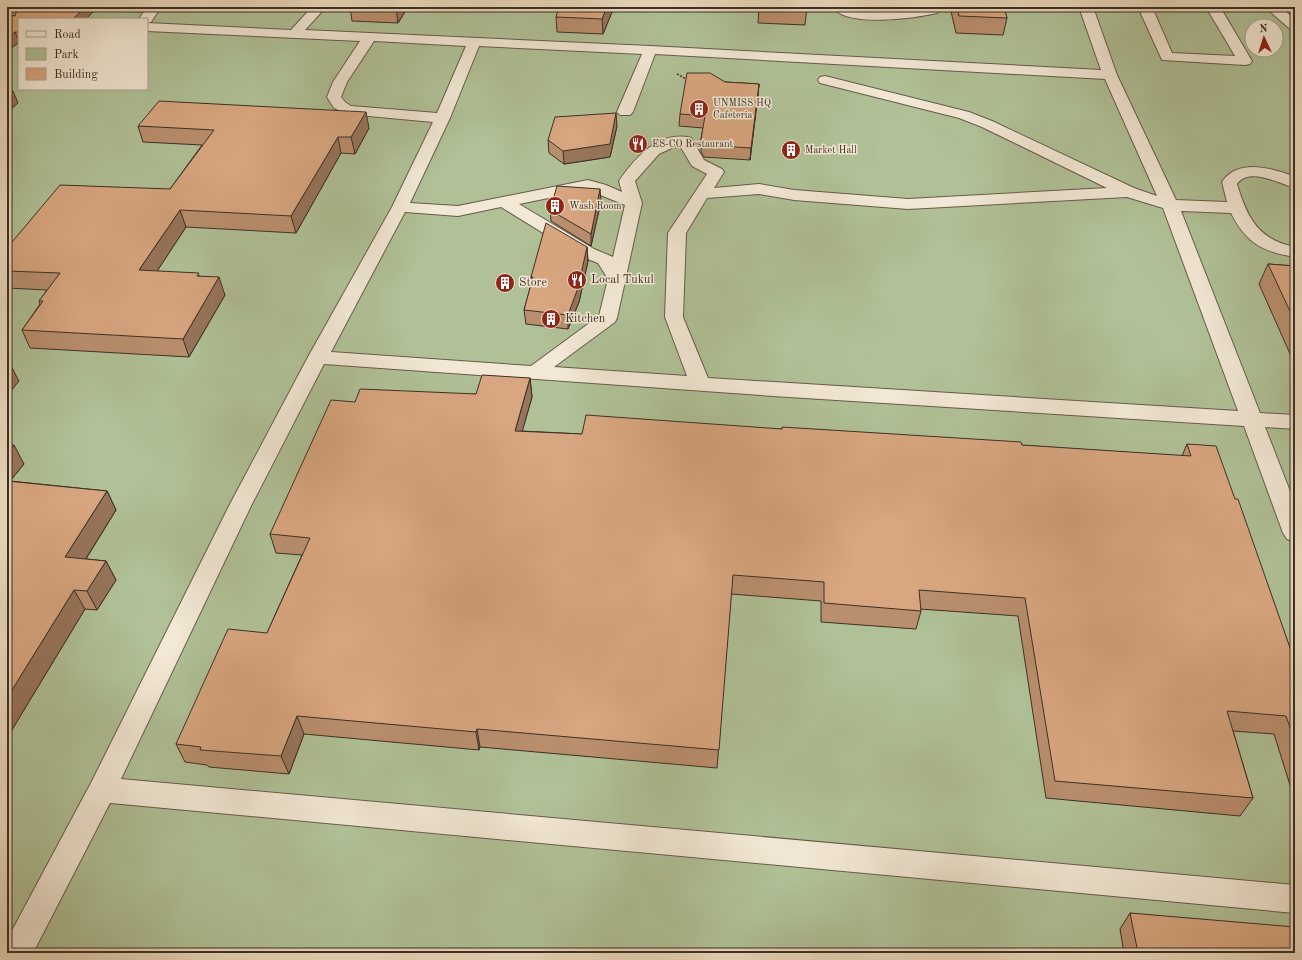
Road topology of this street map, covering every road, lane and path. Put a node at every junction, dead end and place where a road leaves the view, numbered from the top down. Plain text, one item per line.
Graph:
1 (154, 7) edge
2 (319, 7) edge
3 (839, 7) edge
4 (933, 7) edge
5 (1086, 7) edge
6 (1144, 7) edge
7 (1213, 7) edge
8 (1272, 7) edge
9 (147, 18) edge
10 (1295, 26) edge
11 (148, 27) edge
12 (295, 33) junction
13 (369, 38) junction
14 (474, 43) junction
15 (650, 50) junction
16 (1110, 75) junction
17 (825, 80) dead end
18 (624, 112) dead end
19 (442, 118) junction
20 (1295, 183) edge
21 (1128, 192) junction
22 (702, 194) junction
23 (504, 202) junction
24 (634, 203) junction
25 (1170, 205) junction
26 (400, 207) junction
27 (1237, 208) junction
28 (1295, 252) edge
29 (617, 279) junction
30 (318, 357) junction
31 (535, 372) junction
32 (700, 384) junction
33 (1251, 419) junction
34 (1295, 422) edge
35 (1295, 533) edge
36 (102, 790) junction
37 (1295, 899) edge
38 (17, 953) edge

1 - 9 street
2 - 12 street
3 - 4 street
5 - 16 street
6 - 7 street
8 - 10 street
11 - 12 street
12 - 13 street
13 - 14 street
13 - 19 street
14 - 15 street
14 - 19 street
15 - 16 street
15 - 18 street
16 - 25 street
17 - 21 street
19 - 26 street
20 - 27 street
21 - 22 street
21 - 25 street
22 - 24 street
22 - 32 street
23 - 24 street
23 - 26 street
23 - 29 street
24 - 29 street
25 - 27 street
25 - 33 street
26 - 30 street
27 - 28 street
29 - 31 street
30 - 31 street
30 - 36 street
31 - 32 street
32 - 33 street
33 - 34 street
33 - 35 street
36 - 37 street
36 - 38 street

